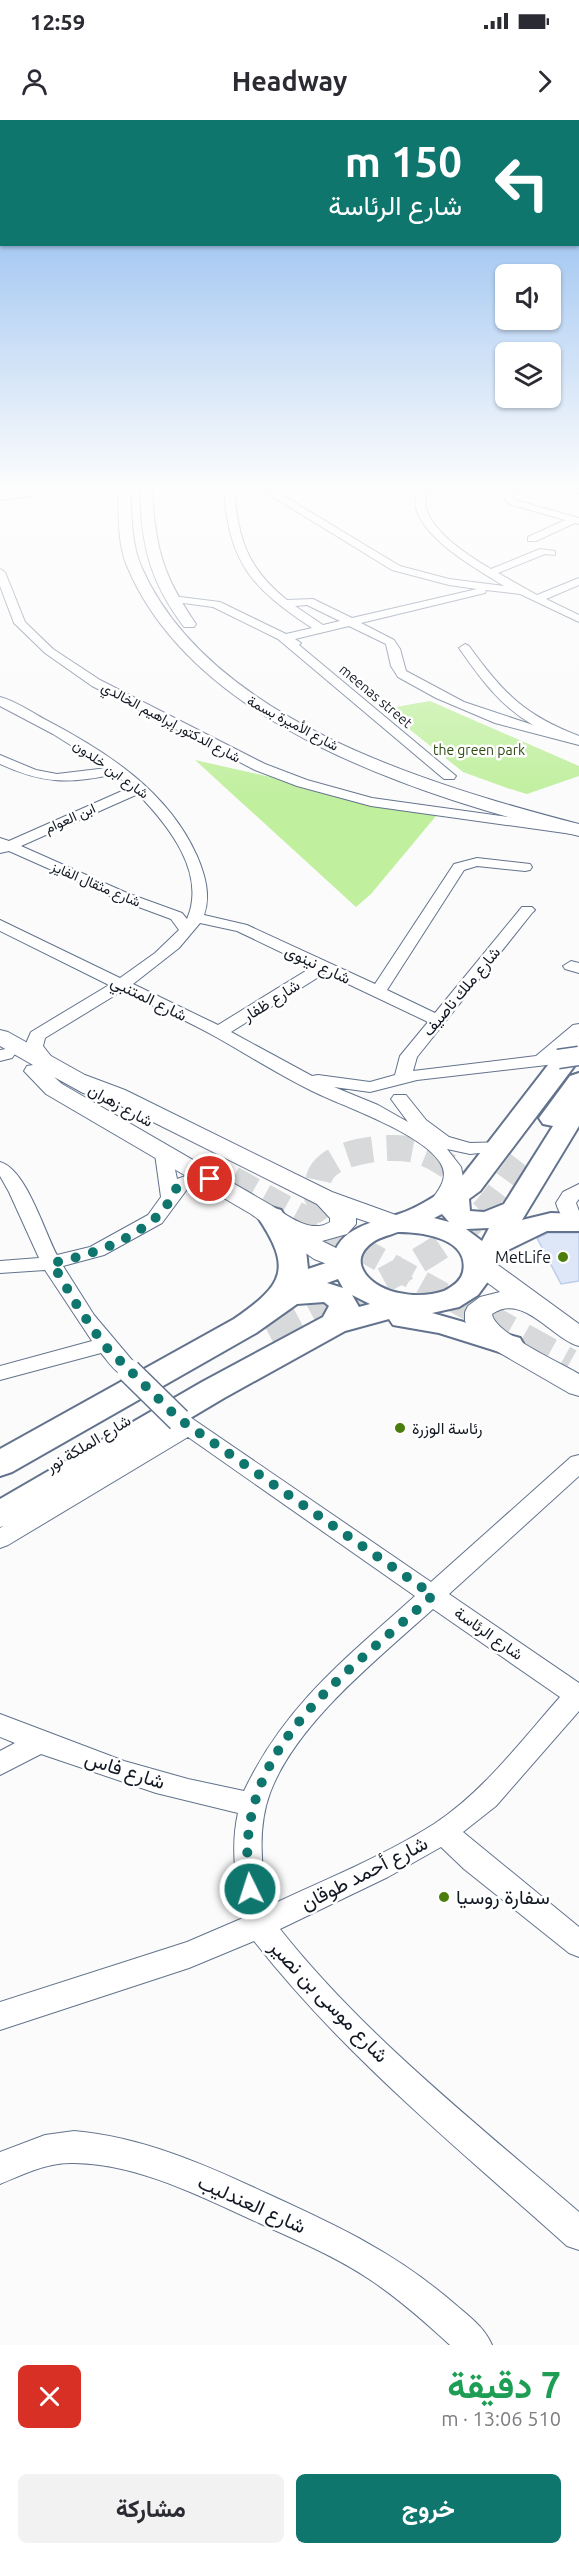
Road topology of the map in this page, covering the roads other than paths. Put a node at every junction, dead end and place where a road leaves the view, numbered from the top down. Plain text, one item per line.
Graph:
1 (7, 593) edge
2 (149, 593) edge
3 (169, 593) edge
4 (271, 593) edge
5 (473, 593) edge
6 (525, 593) edge
7 (551, 593) edge
8 (172, 599) junction
9 (537, 599) junction
10 (282, 604) junction
11 (579, 619) edge
12 (351, 622) junction
13 (321, 629) junction
14 (283, 638) junction
15 (308, 648) dead end
16 (465, 648) dead end
17 (0, 701) edge
18 (562, 735) junction
19 (579, 741) edge
20 (0, 759) edge
21 (117, 770) junction
22 (449, 776) junction
23 (426, 785) junction
24 (140, 788) junction
25 (391, 804) junction
26 (579, 815) edge
27 (579, 830) edge
28 (3, 846) edge
29 (525, 867) dead end
30 (527, 910) dead end
31 (192, 924) junction
32 (0, 925) edge
33 (323, 967) junction
34 (142, 972) junction
35 (101, 975) junction
36 (120, 985) junction
37 (378, 992) junction
38 (142, 994) junction
39 (99, 997) junction
40 (437, 1020) junction
41 (579, 1029) edge
42 (219, 1032) junction
43 (1, 1049) edge
44 (567, 1056) edge
45 (42, 1068) junction
46 (449, 1072) junction
47 (298, 1074) junction
48 (404, 1077) junction
49 (76, 1080) junction
50 (579, 1081) edge
51 (372, 1087) junction
52 (399, 1098) junction
53 (579, 1106) edge
54 (369, 1108) junction
55 (164, 1154) junction
56 (510, 1155) junction
57 (0, 1168) edge
58 (229, 1176) junction
59 (579, 1190) edge
60 (170, 1196) junction
61 (324, 1198) junction
62 (446, 1200) junction
63 (514, 1210) junction
64 (280, 1222) junction
65 (399, 1223) junction
66 (579, 1223) edge
67 (483, 1257) junction
68 (52, 1263) junction
69 (345, 1264) junction
70 (0, 1267) edge
71 (532, 1304) junction
72 (409, 1306) junction
73 (274, 1319) junction
74 (323, 1331) junction
75 (579, 1337) edge
76 (501, 1341) junction
77 (104, 1345) junction
78 (0, 1373) edge
79 (576, 1373) edge
80 (184, 1423) junction
81 (579, 1463) edge
82 (0, 1464) edge
83 (0, 1479) edge
84 (0, 1497) edge
85 (0, 1515) edge
86 (0, 1539) edge
87 (433, 1595) junction
88 (578, 1695) edge
89 (0, 1725) edge
90 (39, 1742) junction
91 (0, 1764) edge
92 (253, 1804) junction
93 (444, 1832) junction
94 (259, 1925) junction
95 (579, 1944) edge
96 (0, 2016) edge
97 (0, 2168) edge
98 (579, 2234) edge
99 (476, 2345) edge

1 - 25 street, شارع الدكتور إبراهيم الخالدي
2 - 23 main road, شارع الأميرة بسمة
3 - 8 main road, شارع الأميرة بسمة
4 - 10 street
5 - 12 street
6 - 9 street
7 - 9 street
8 - 14 street
8 - 22 main road, شارع الأميرة بسمة
9 - 11 street
10 - 12 street
10 - 13 street
12 - 13 street
12 - 18 street
13 - 14 street
14 - 15 street
14 - 22 street, meenas street
16 - 18 street
17 - 21 street, شارع ابن خلدون
18 - 19 street
20 - 21 street
21 - 24 street, شارع ابن خلدون
22 - 26 main road, شارع الأميرة بسمة
23 - 25 street, شارع الدكتور إبراهيم الخالدي
23 - 27 main road, شارع الأميرة بسمة
24 - 28 street, ابن العوام
24 - 31 street, شارع ابن خلدون
25 - 27 street, شارع الدكتور إبراهيم الخالدي
28 - 31 street, شارع مثقال الفايز
29 - 37 street
30 - 40 street, شارع ملك ناصيف
31 - 33 street, شارع نينوى
31 - 34 street
32 - 35 street, شارع المتنبي
33 - 37 street, شارع نينوى
33 - 42 street, شارع ظفار
34 - 35 street
34 - 36 street
34 - 38 street
35 - 36 street, شارع المتنبي
36 - 38 street, شارع المتنبي
36 - 39 street
37 - 40 street, شارع نينوى
38 - 39 street
38 - 42 street, شارع المتنبي
39 - 45 street
40 - 48 street, شارع ملك ناصيف
41 - 44 street
42 - 47 street, شارع المتنبي
43 - 45 main road, شارع زهران
44 - 46 street
44 - 56 highway
45 - 49 main road, شارع زهران
45 - 55 main road
45 - 58 main road, شارع زهران
46 - 48 street
46 - 52 street
47 - 51 street, شارع المتنبي
47 - 54 street, شارع المتنبي
48 - 51 street
49 - 58 main road, شارع زهران
49 - 61 main road
50 - 56 highway
51 - 52 street
51 - 54 street
52 - 54 street
52 - 56 street
53 - 63 highway
54 - 62 street, شارع المتنبي
55 - 58 main road
55 - 60 street
56 - 62 highway
57 - 68 street, شارع الرئاسة
58 - 60 street
58 - 64 main road
59 - 66 street
60 - 68 street
61 - 64 main road
61 - 65 main road
62 - 63 highway
62 - 65 highway
63 - 67 highway
64 - 69 main road
64 - 73 highway
65 - 67 highway
65 - 69 highway
66 - 67 highway
67 - 71 main road
67 - 72 highway
68 - 70 street
68 - 77 street, شارع الرئاسة
69 - 72 highway
69 - 73 highway
71 - 75 main road
71 - 76 main road
72 - 74 highway
72 - 76 main road
73 - 74 highway
73 - 82 highway
73 - 83 highway, شارع الملكة نور
73 - 84 highway, شارع الملكة نور
74 - 76 highway
74 - 85 highway
76 - 79 main road
77 - 78 street
77 - 80 street, شارع الرئاسة, bridge
80 - 86 street
80 - 87 street, شارع الرئاسة
81 - 87 street, شارع موسى بن نصير
87 - 88 street, شارع الرئاسة
87 - 92 street, شارع موسى بن نصير
88 - 93 street, شارع أحمد طوقان
89 - 90 street, شارع فاس
90 - 91 street
90 - 92 street, شارع فاس
92 - 94 street, شارع موسى بن نصير
93 - 94 street, شارع أحمد طوقان
93 - 95 street
94 - 96 street, شارع أحمد طوقان
94 - 98 street, شارع موسى بن نصير
97 - 99 street, شارع العندليب

